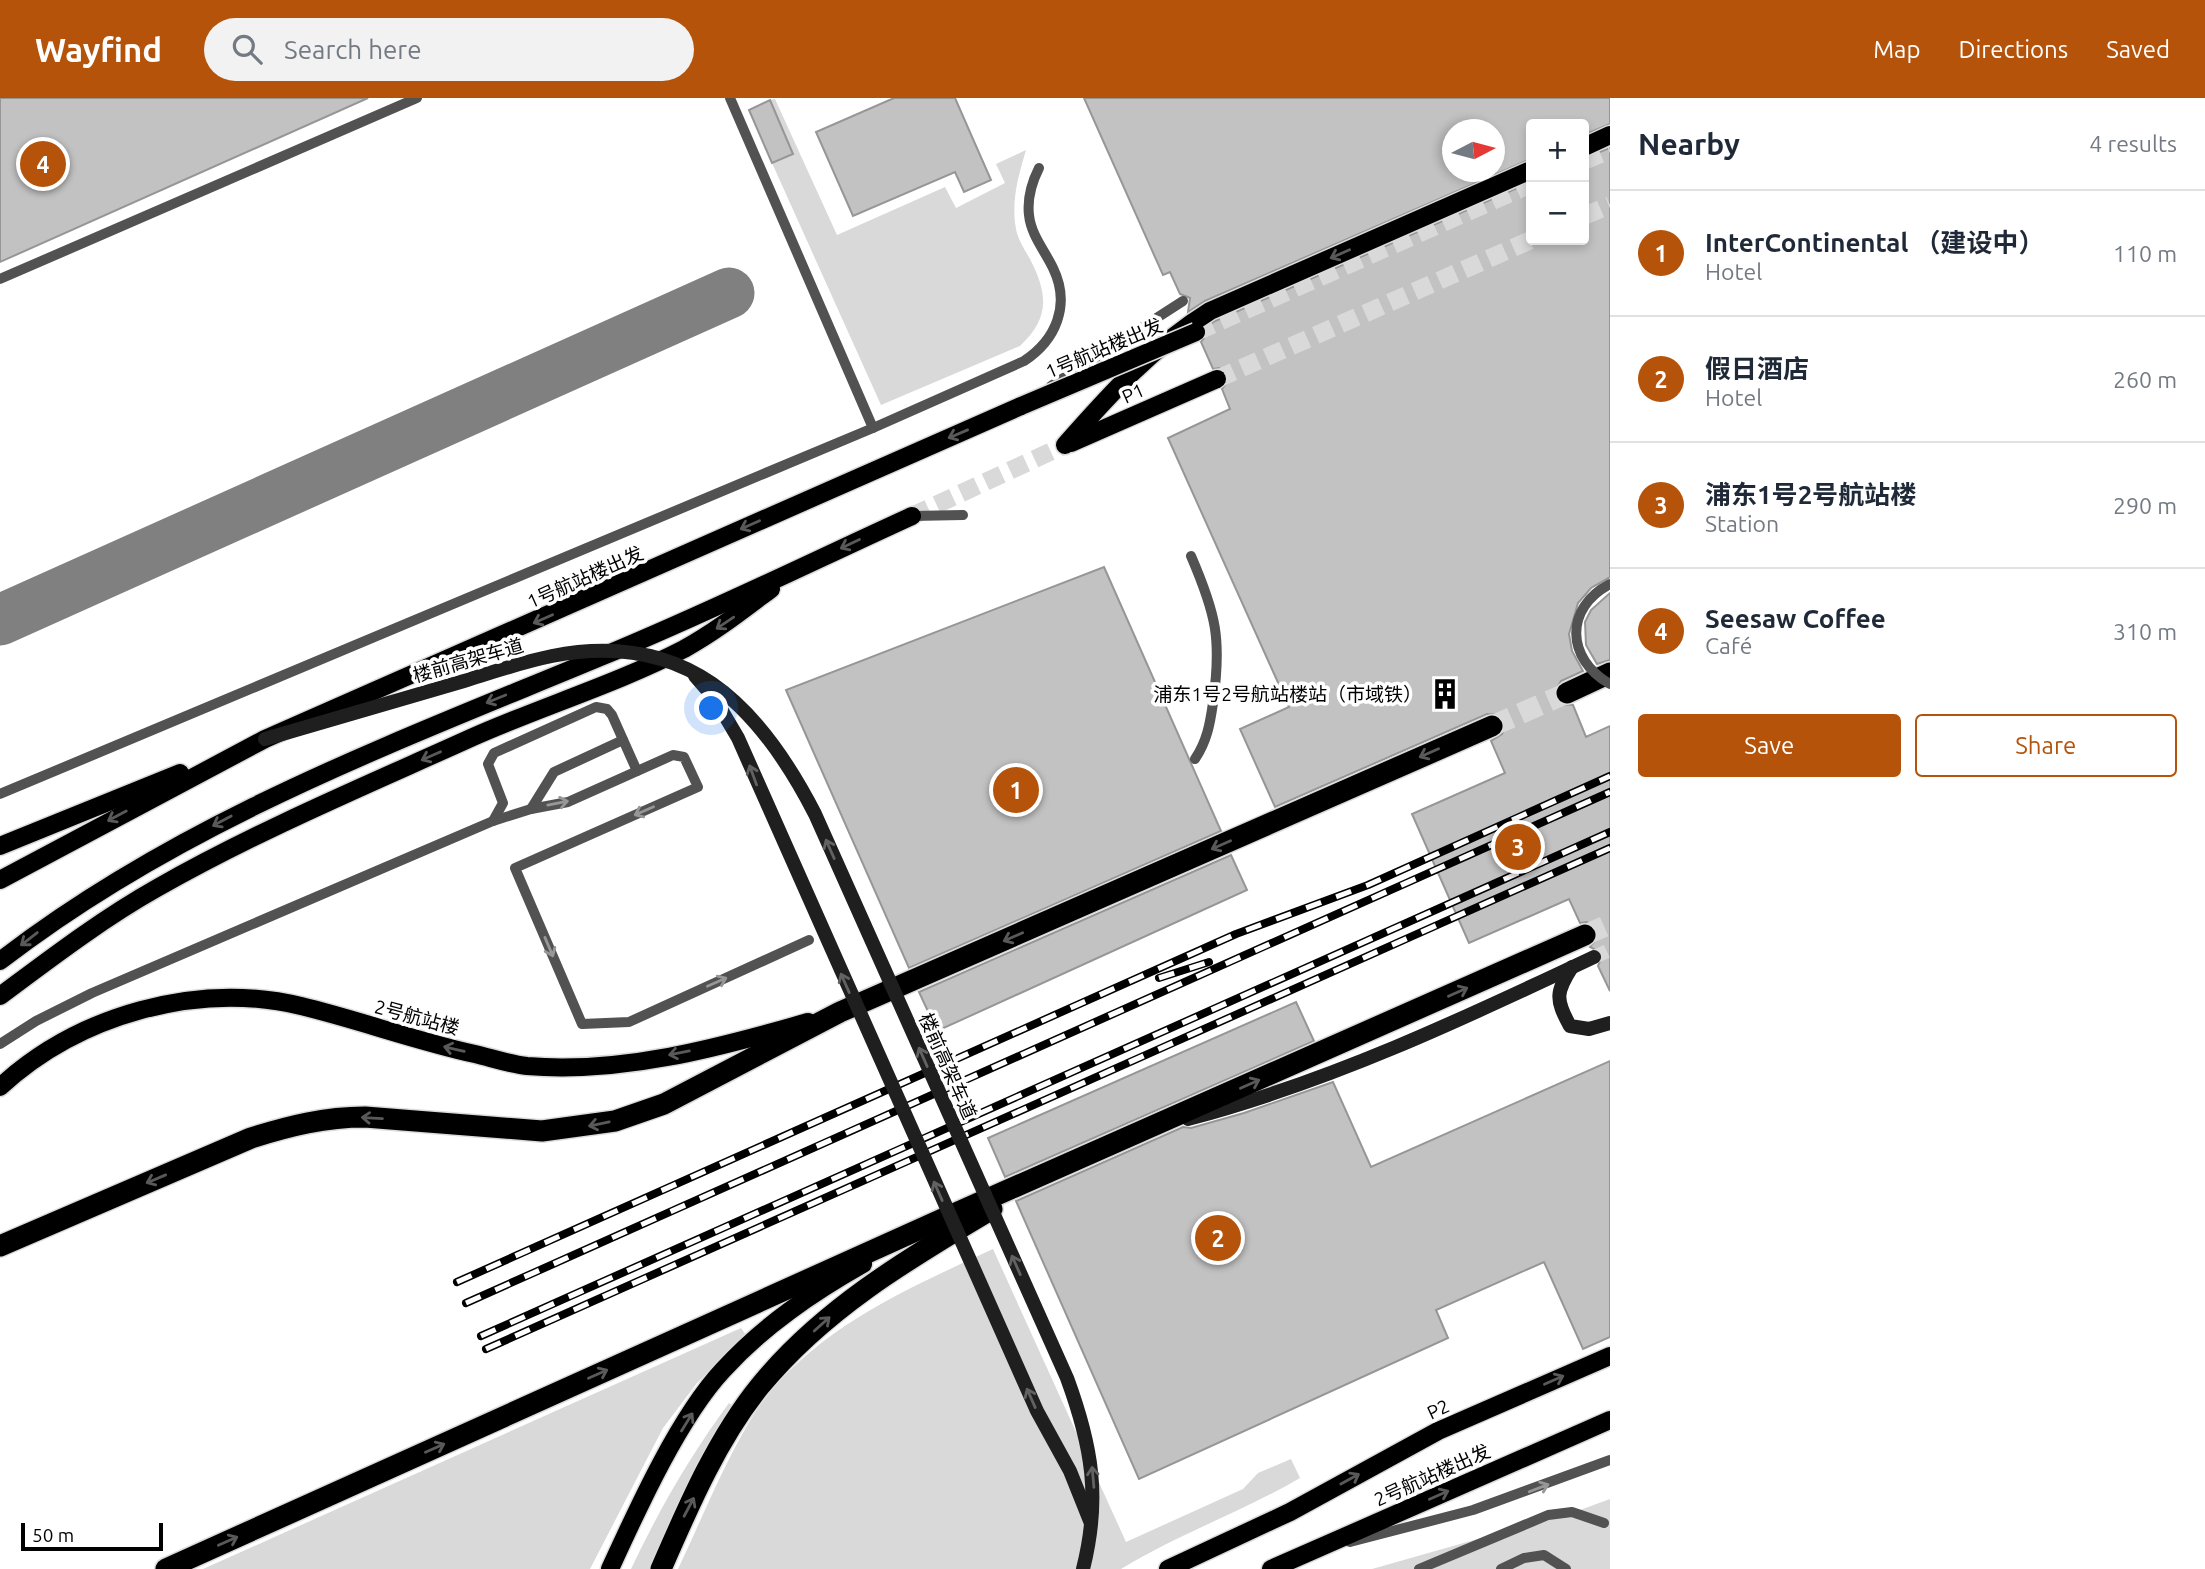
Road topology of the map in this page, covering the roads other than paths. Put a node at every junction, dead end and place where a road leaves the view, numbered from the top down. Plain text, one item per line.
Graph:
1 (417, 98) edge
2 (730, 98) edge
3 (1610, 135) edge
4 (1589, 145) edge
5 (1039, 168) dead end
6 (1526, 172) edge
7 (0, 279) edge
8 (1183, 301) dead end
9 (1196, 332) tunnel mouth
10 (1217, 379) tunnel mouth
11 (1021, 407) junction
12 (873, 428) junction
13 (963, 515) dead end
14 (912, 516) joint
15 (1191, 556) dead end
16 (799, 568) junction
17 (1610, 584) edge
18 (605, 656) junction
19 (686, 666) junction
20 (1610, 673) edge
21 (1610, 684) edge
22 (1567, 692) tunnel mouth
23 (516, 719) junction
24 (1492, 726) tunnel mouth
25 (265, 739) junction
26 (623, 740) junction
27 (1195, 759) dead end
28 (637, 771) junction
29 (0, 794) edge
30 (531, 809) junction
31 (493, 821) junction
32 (0, 846) edge
33 (0, 880) edge
34 (1585, 935) tunnel mouth
35 (809, 940) dead end
36 (1594, 957) tunnel mouth
37 (0, 961) edge
38 (1572, 967) junction
39 (0, 996) edge
40 (840, 1012) junction
41 (1610, 1023) edge
42 (0, 1044) edge
43 (0, 1087) edge
44 (1143, 1131) junction
45 (1069, 1163) junction
46 (949, 1216) junction
47 (0, 1246) edge
48 (1610, 1356) edge
49 (1610, 1420) edge
50 (1610, 1460) edge
51 (1604, 1523) dead end
52 (1092, 1526) junction
53 (1309, 1551) junction
54 (166, 1569) edge
55 (610, 1569) edge
56 (661, 1569) edge
57 (1083, 1569) edge
58 (1168, 1569) edge
59 (1271, 1569) edge
60 (1419, 1569) edge
61 (1501, 1569) edge
62 (1566, 1569) edge

1 - 7 lane
2 - 12 lane
3 - 4 main road
5 - 12 lane
6 -> 10 main road, P1
8 - 11 lane, bridge
9 - 11 main road, 1号航站楼出发, bridge
11 -> 25 main road, 1号航站楼出发, bridge
12 - 29 lane
13 - 14 lane
14 -> 16 main road
15 - 27 lane
16 - 18 main road
16 -> 23 main road
17 - 21 lane, bridge
18 - 23 main road
18 -> 37 main road
19 - 25 street, 楼前高架车道, bridge
52 -> 19 street, bridge
52 -> 19 street, 楼前高架车道, bridge
20 - 22 highway
23 -> 39 main road
24 -> 40 highway
25 - 32 main road
25 -> 33 main road, 1号航站楼出发
26 - 28 lane
26 - 30 lane
26 - 31 lane
30 -> 28 lane
28 -> 35 lane
30 - 31 lane
31 - 42 lane
44 -> 34 highway
36 - 38 street
38 - 41 street
38 - 44 street
40 -> 43 main road, 2号航站楼
40 -> 47 highway
44 - 45 highway
45 - 46 highway
56 -> 45 highway
54 -> 46 highway
55 -> 46 main road
58 -> 48 main road, P2
53 -> 49 main road, 2号航站楼出发
53 -> 50 lane
51 - 60 lane
52 - 57 street, 楼前高架车道, bridge
53 - 59 main road, 2号航站楼出发
61 - 62 lane

